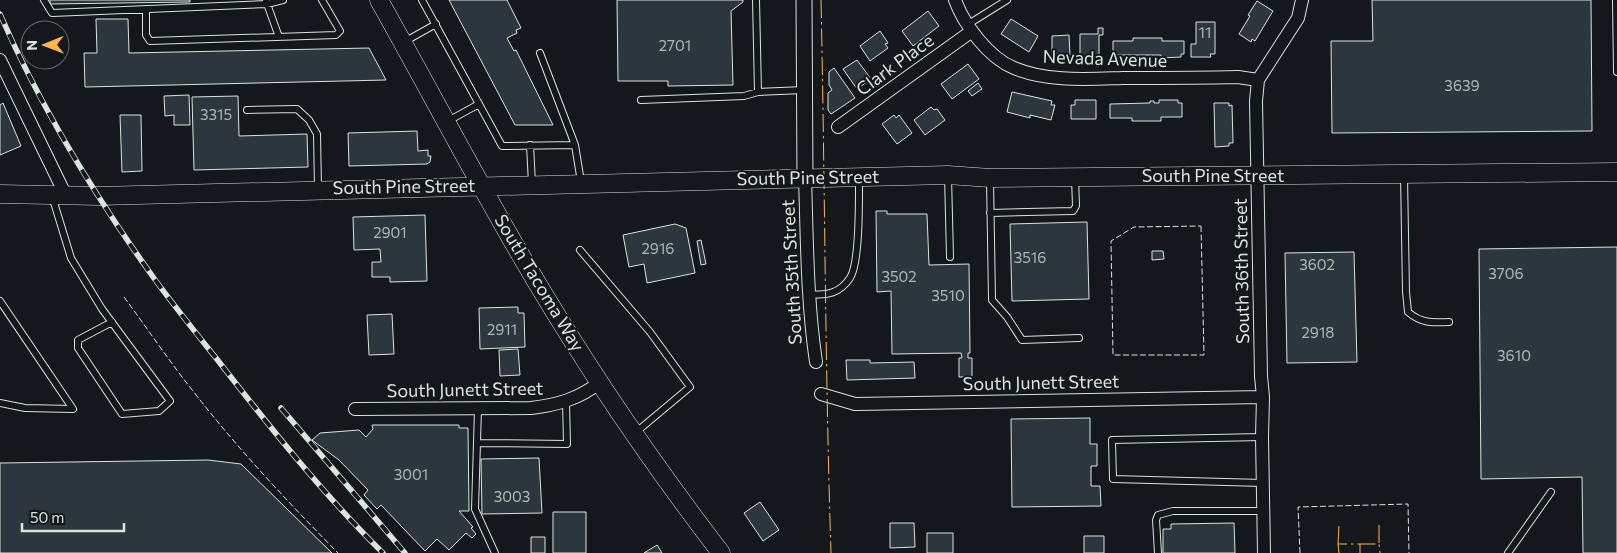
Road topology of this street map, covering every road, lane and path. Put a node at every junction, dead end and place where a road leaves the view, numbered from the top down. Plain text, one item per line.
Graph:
1 (44, 0) edge
2 (283, 0) edge
3 (322, 0) edge
4 (379, 0) edge
5 (422, 0) edge
6 (756, 0) edge
7 (804, 0) edge
8 (955, 0) edge
9 (1007, 0) edge
10 (1302, 0) edge
11 (1616, 0) edge
12 (266, 2) edge
13 (146, 9) junction
14 (436, 24) junction
15 (970, 28) junction
16 (279, 37) junction
17 (402, 42) junction
18 (540, 53) dead end
19 (0, 60) edge
20 (1617, 72) edge
21 (1258, 80) junction
22 (805, 90) junction
23 (758, 92) junction
24 (641, 100) dead end
25 (479, 104) junction
26 (248, 110) dead end
27 (447, 121) junction
28 (838, 127) dead end
29 (575, 145) junction
30 (530, 146) junction
31 (1617, 172) edge
32 (1404, 174) junction
33 (948, 175) junction
34 (1259, 175) junction
35 (859, 177) junction
36 (1075, 177) junction
37 (806, 178) junction
38 (990, 178) junction
39 (581, 183) junction
40 (532, 184) junction
41 (482, 186) junction
42 (318, 190) junction
43 (0, 194) edge
44 (59, 194) junction
45 (990, 213) junction
46 (580, 250) dead end
47 (950, 256) dead end
48 (810, 294) junction
49 (0, 301) edge
50 (112, 322) junction
51 (1448, 322) dead end
52 (1079, 338) dead end
53 (816, 362) dead end
54 (600, 382) junction
55 (821, 394) dead end
56 (1264, 397) junction
57 (566, 402) junction
58 (0, 403) edge
59 (355, 409) dead end
60 (478, 409) junction
61 (634, 434) junction
62 (1262, 437) junction
63 (477, 444) junction
64 (1263, 483) junction
65 (1551, 492) dead end
66 (1263, 511) junction
67 (495, 553) edge
68 (721, 553) edge
69 (1158, 553) edge
70 (1264, 553) edge
71 (1508, 553) edge

1 - 13 lane
2 - 12 lane
3 - 16 lane
4 - 17 main road, South Tacoma Way
5 - 14 lane
6 - 23 lane
7 - 22 street, South 35th Street
8 - 15 street, Nevada Avenue
9 - 15 lane
10 - 21 street, South 36th Street
11 - 20 lane
12 - 13 lane
12 - 16 lane
13 - 16 lane
14 - 17 lane
14 - 25 lane
15 - 21 street, Nevada Avenue
15 - 28 street, Clark Place
17 - 27 main road, South Tacoma Way
18 - 29 lane
19 - 44 street
21 - 34 street, South 36th Street
22 - 23 lane
22 - 37 street, South 35th Street
23 - 24 lane
25 - 27 lane
25 - 30 lane
26 - 42 lane
27 - 41 main road, South Tacoma Way
29 - 30 lane
29 - 39 lane
30 - 40 lane
31 - 32 main road, South Pine Street
32 - 34 main road, South Pine Street
32 - 51 lane
33 - 35 main road, South Pine Street
33 - 38 main road, South Pine Street
33 - 47 lane
34 - 36 main road, South Pine Street
34 - 56 street, South 36th Street
35 - 37 main road, South Pine Street
35 - 48 lane
36 - 38 main road, South Pine Street
36 - 45 lane
37 - 39 main road, South Pine Street
37 - 48 street, South 35th Street
38 - 45 lane
39 - 40 main road, South Pine Street
40 - 41 main road, South Pine Street
41 - 42 main road, South Pine Street
41 - 54 main road, South Tacoma Way
42 - 44 main road, South Pine Street
43 - 44 main road, South Pine Street
44 - 50 lane
45 - 52 lane
46 - 61 lane
48 - 53 street, South 35th Street
49 - 58 lane
50 - 50 lane
54 - 57 street, South Junett Street
54 - 61 main road, South Tacoma Way
55 - 56 street, South Junett Street
56 - 62 street, South 36th Street
57 - 60 street, South Junett Street
57 - 63 lane
59 - 60 street, South Junett Street
60 - 63 lane
61 - 68 main road, South Tacoma Way
62 - 64 street, South 36th Street
62 - 64 lane
63 - 67 lane
64 - 66 street, South 36th Street
65 - 71 lane
66 - 69 lane
66 - 70 street, South 36th Street

